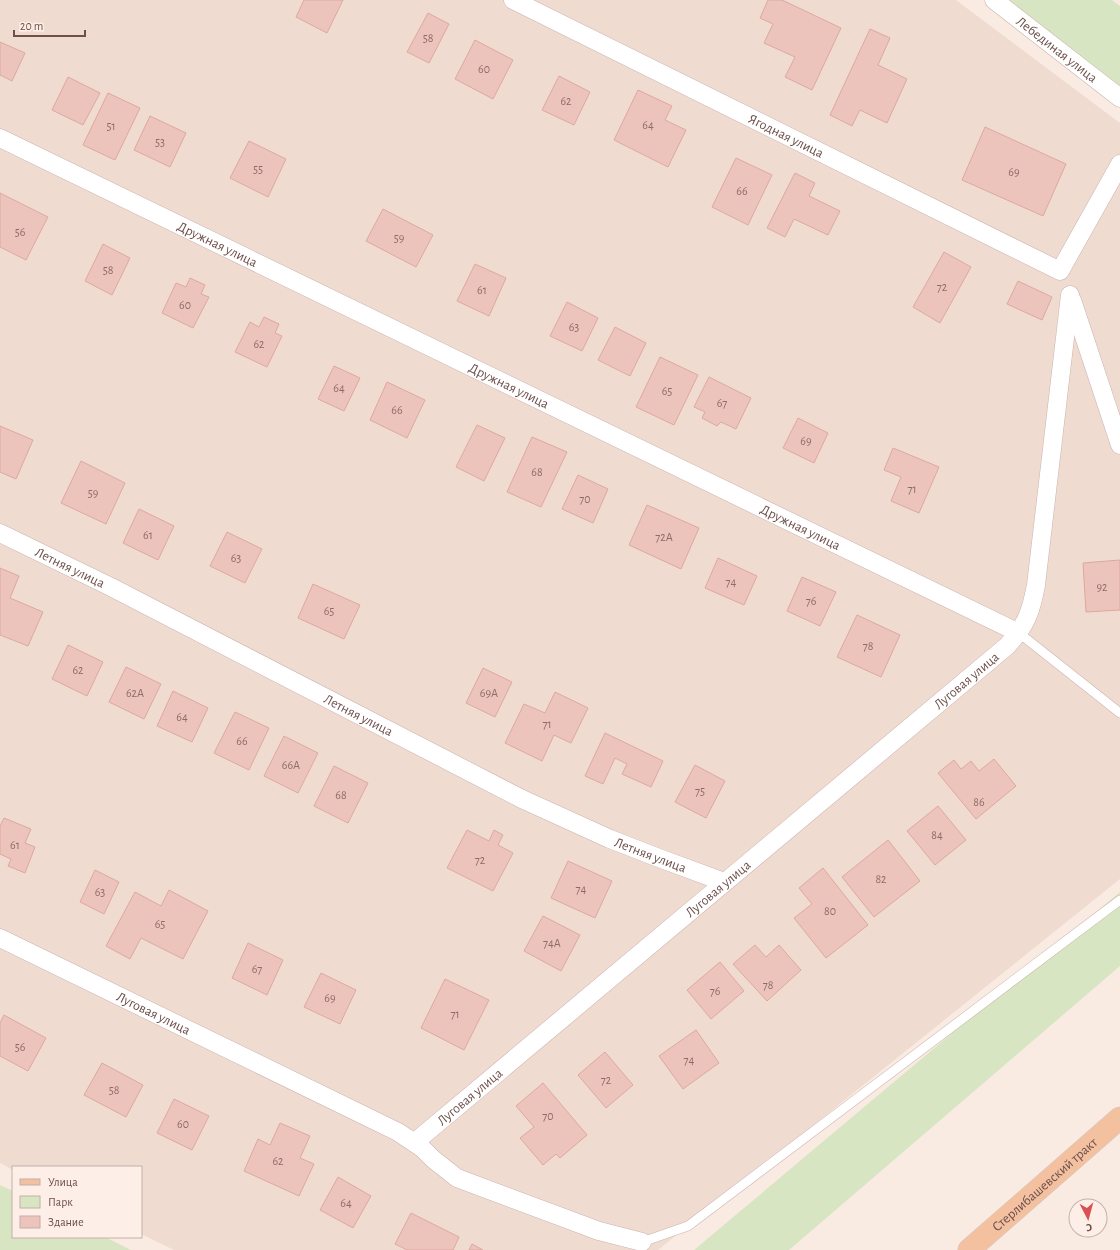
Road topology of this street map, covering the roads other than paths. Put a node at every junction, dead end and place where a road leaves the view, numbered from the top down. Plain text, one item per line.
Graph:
1 (513, 0) edge
2 (994, 0) edge
3 (1120, 98) edge
4 (0, 138) edge
5 (1120, 164) edge
6 (1120, 445) edge
7 (0, 533) edge
8 (1019, 633) junction
9 (1120, 713) edge
10 (724, 882) junction
11 (1120, 900) edge
12 (0, 938) edge
13 (1120, 1118) edge
14 (415, 1142) junction
15 (642, 1242) joint
16 (969, 1250) edge

1 - 5 street, Ягодная улица
2 - 3 street, Лебединая улица
4 - 8 street, Дружная улица
6 - 8 street, Луговая улица
7 - 10 street, Летняя улица
8 - 9 lane
8 - 10 street, Луговая улица
10 - 14 street, Луговая улица
11 - 15 lane
12 - 14 street, Луговая улица
13 - 16 main road, Стерлибашевский тракт
14 - 15 street, Луговая улица

